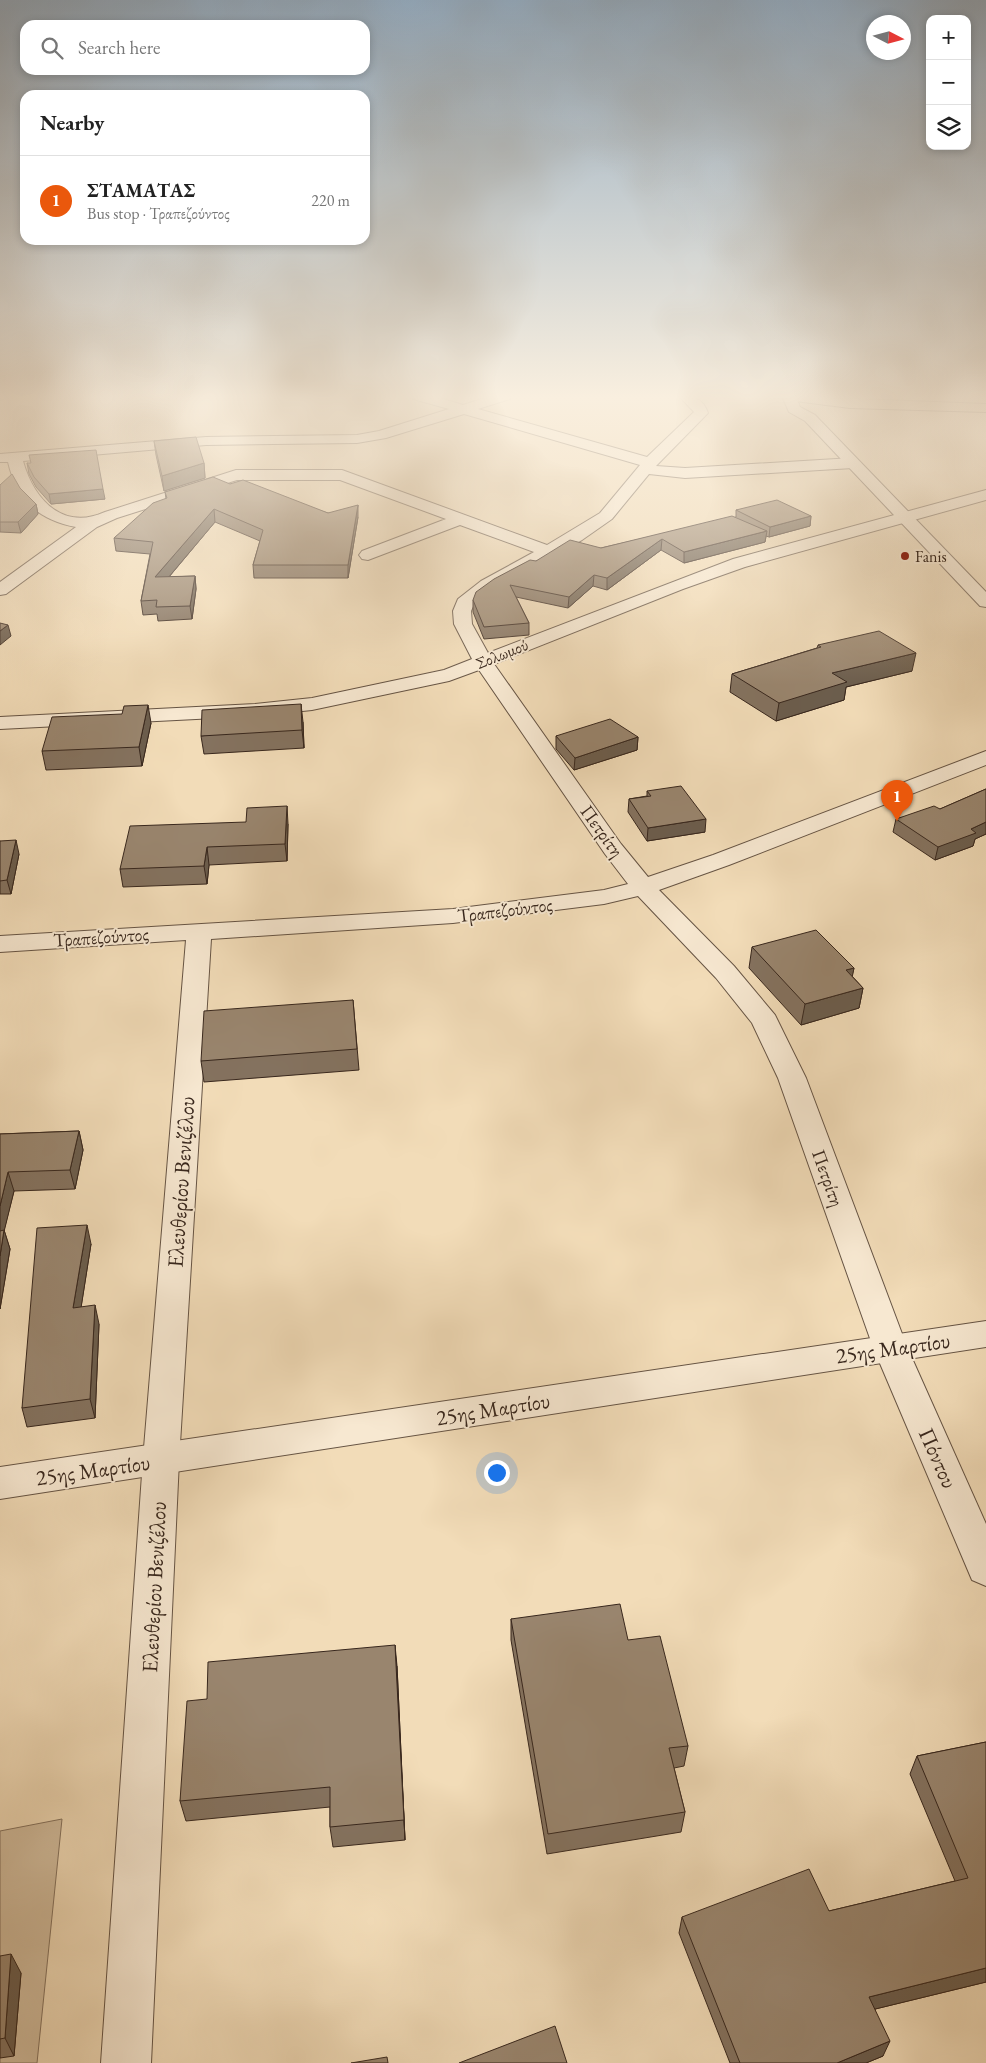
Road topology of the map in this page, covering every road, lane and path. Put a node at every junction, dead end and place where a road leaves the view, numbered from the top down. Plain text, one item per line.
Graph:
1 (30, 492) edge
2 (182, 492) edge
3 (390, 492) edge
4 (625, 492) edge
5 (881, 492) edge
6 (986, 494) edge
7 (905, 518) junction
8 (460, 519) junction
9 (91, 524) junction
10 (547, 551) junction
11 (368, 555) dead end
12 (4, 585) edge
13 (986, 602) edge
14 (483, 662) junction
15 (0, 723) edge
16 (986, 757) edge
17 (643, 887) junction
18 (199, 931) junction
19 (0, 944) edge
20 (986, 1334) edge
21 (890, 1348) junction
22 (161, 1460) junction
23 (0, 1484) edge
24 (986, 1568) edge
25 (126, 2063) edge

1 - 9 street
2 - 9 street
3 - 8 street
4 - 10 street, Πετρίτη
5 - 7 street
6 - 7 street, Σολωμού
7 - 13 street
7 - 14 street, Σολωμού
8 - 10 street
8 - 11 street
9 - 12 street
10 - 14 street, Πετρίτη
14 - 15 street, Σολωμού
14 - 17 street, Πετρίτη
16 - 17 street, Τραπεζούντος
17 - 18 street, Τραπεζούντος
17 - 21 street, Πετρίτη
18 - 19 street, Τραπεζούντος
18 - 22 street, Ελευθερίου Βενιζέλου
20 - 21 street, 25ης Μαρτίου
21 - 22 street, 25ης Μαρτίου
21 - 24 street, Πόντου
22 - 23 street, 25ης Μαρτίου
22 - 25 street, Ελευθερίου Βενιζέλου

